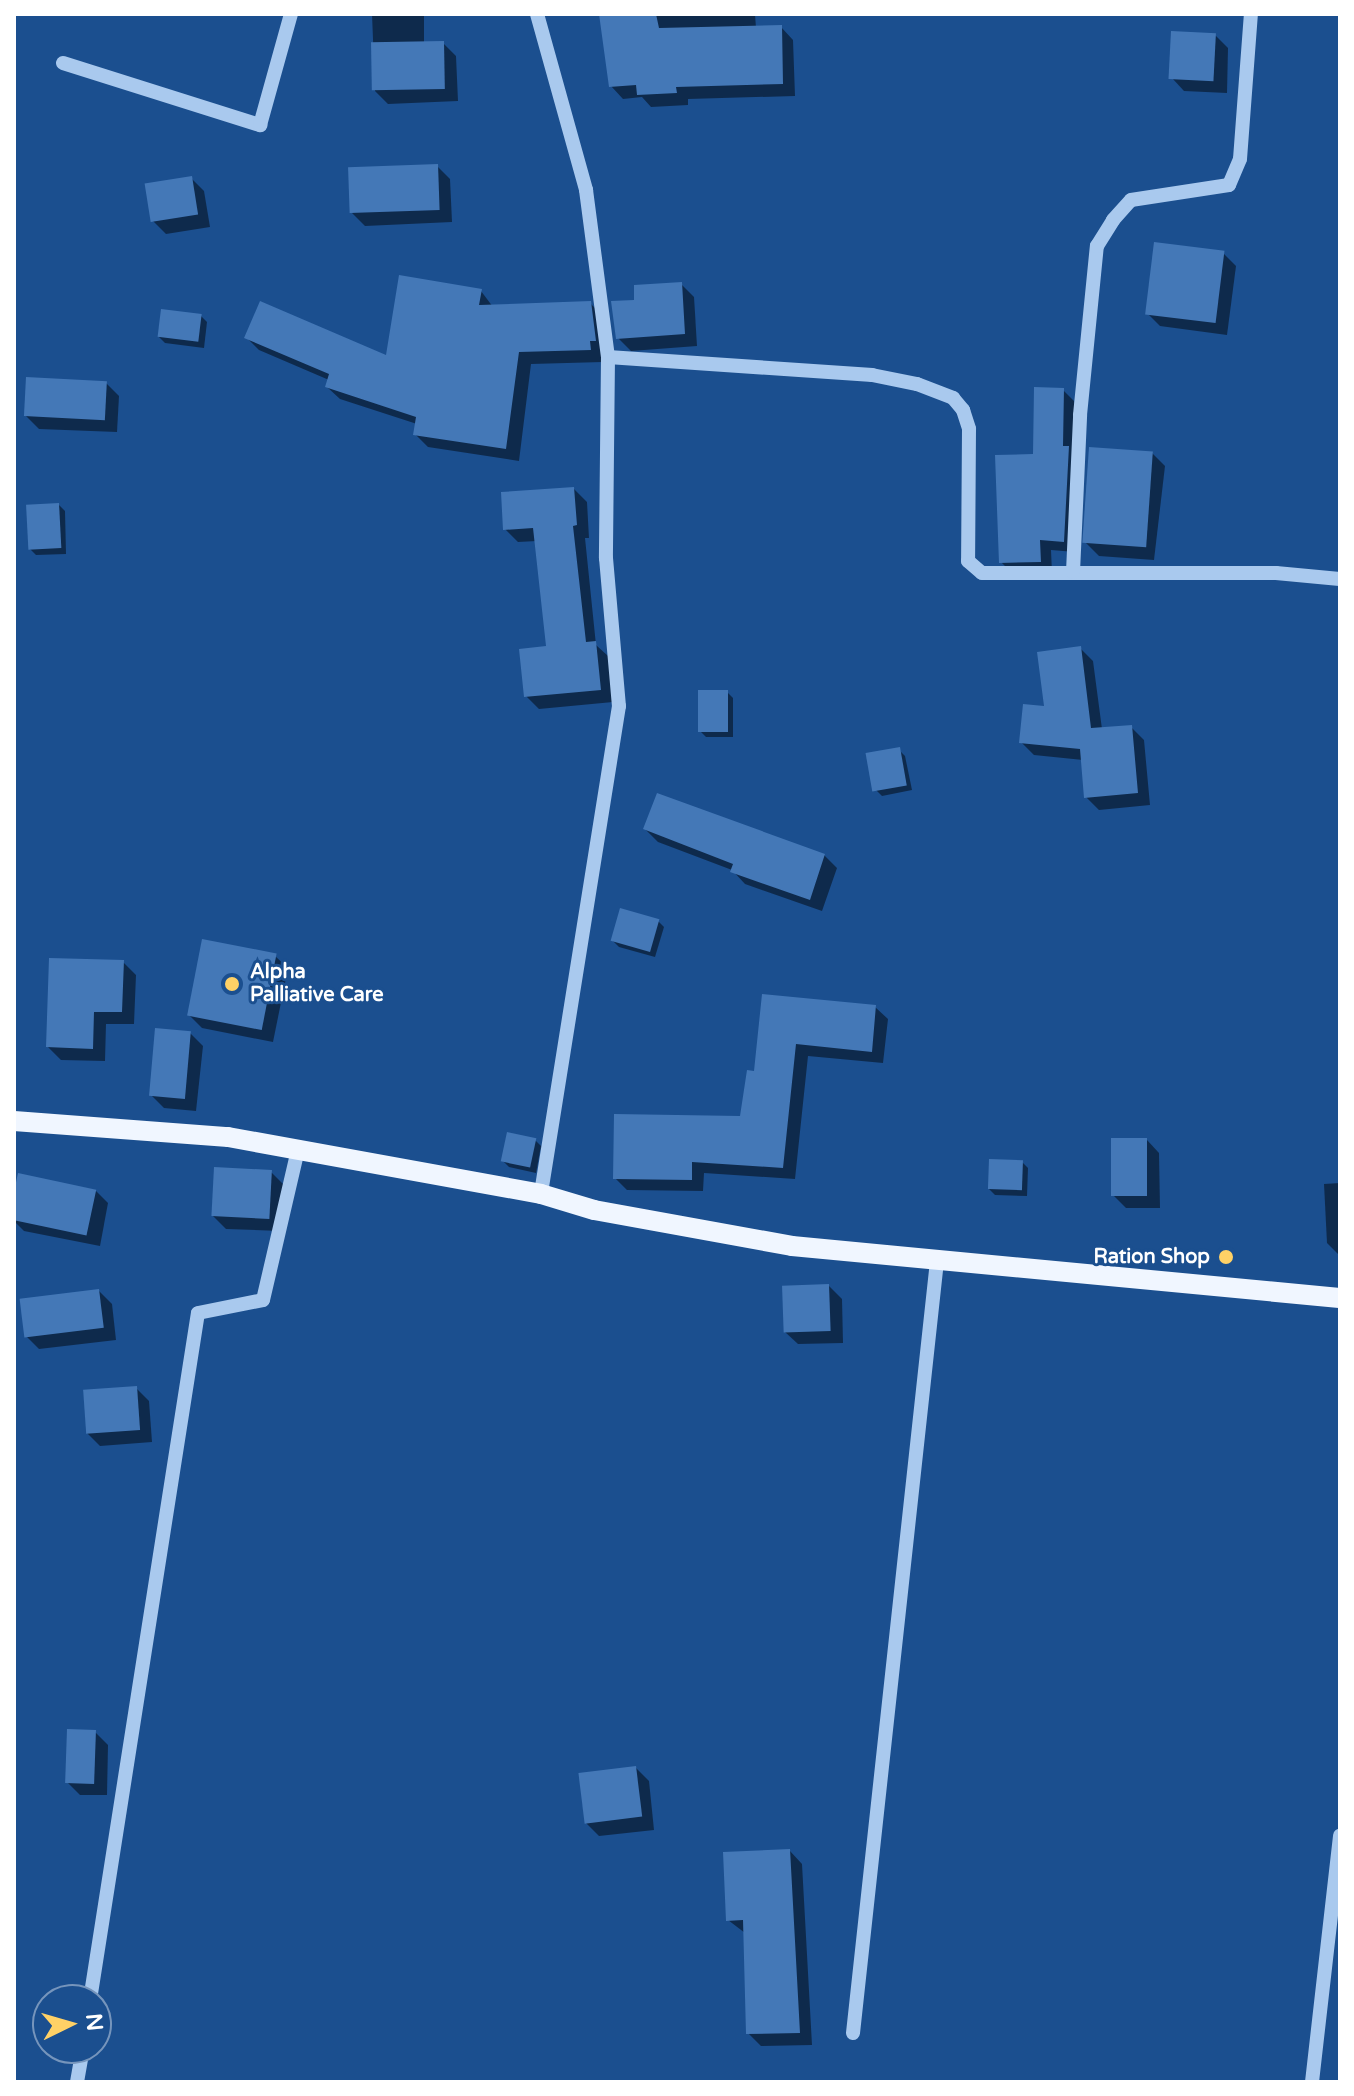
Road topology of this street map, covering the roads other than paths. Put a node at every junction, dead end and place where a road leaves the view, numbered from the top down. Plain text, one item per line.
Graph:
1 (291, 14) edge
2 (537, 14) edge
3 (1251, 14) edge
4 (63, 63) dead end
5 (608, 357) junction
6 (1073, 572) junction
7 (1340, 579) edge
8 (14, 1121) edge
9 (298, 1150) junction
10 (541, 1194) junction
11 (937, 1261) junction
12 (1340, 1298) edge
13 (1340, 1836) edge
14 (93, 1984) edge
15 (853, 2033) dead end
16 (1312, 2082) edge

1 - 4 street
2 - 5 street
3 - 6 street
5 - 6 street
5 - 10 street
6 - 7 street
8 - 9 main road
9 - 10 main road
9 - 14 street
10 - 11 main road
11 - 12 main road
11 - 15 street
13 - 16 street

